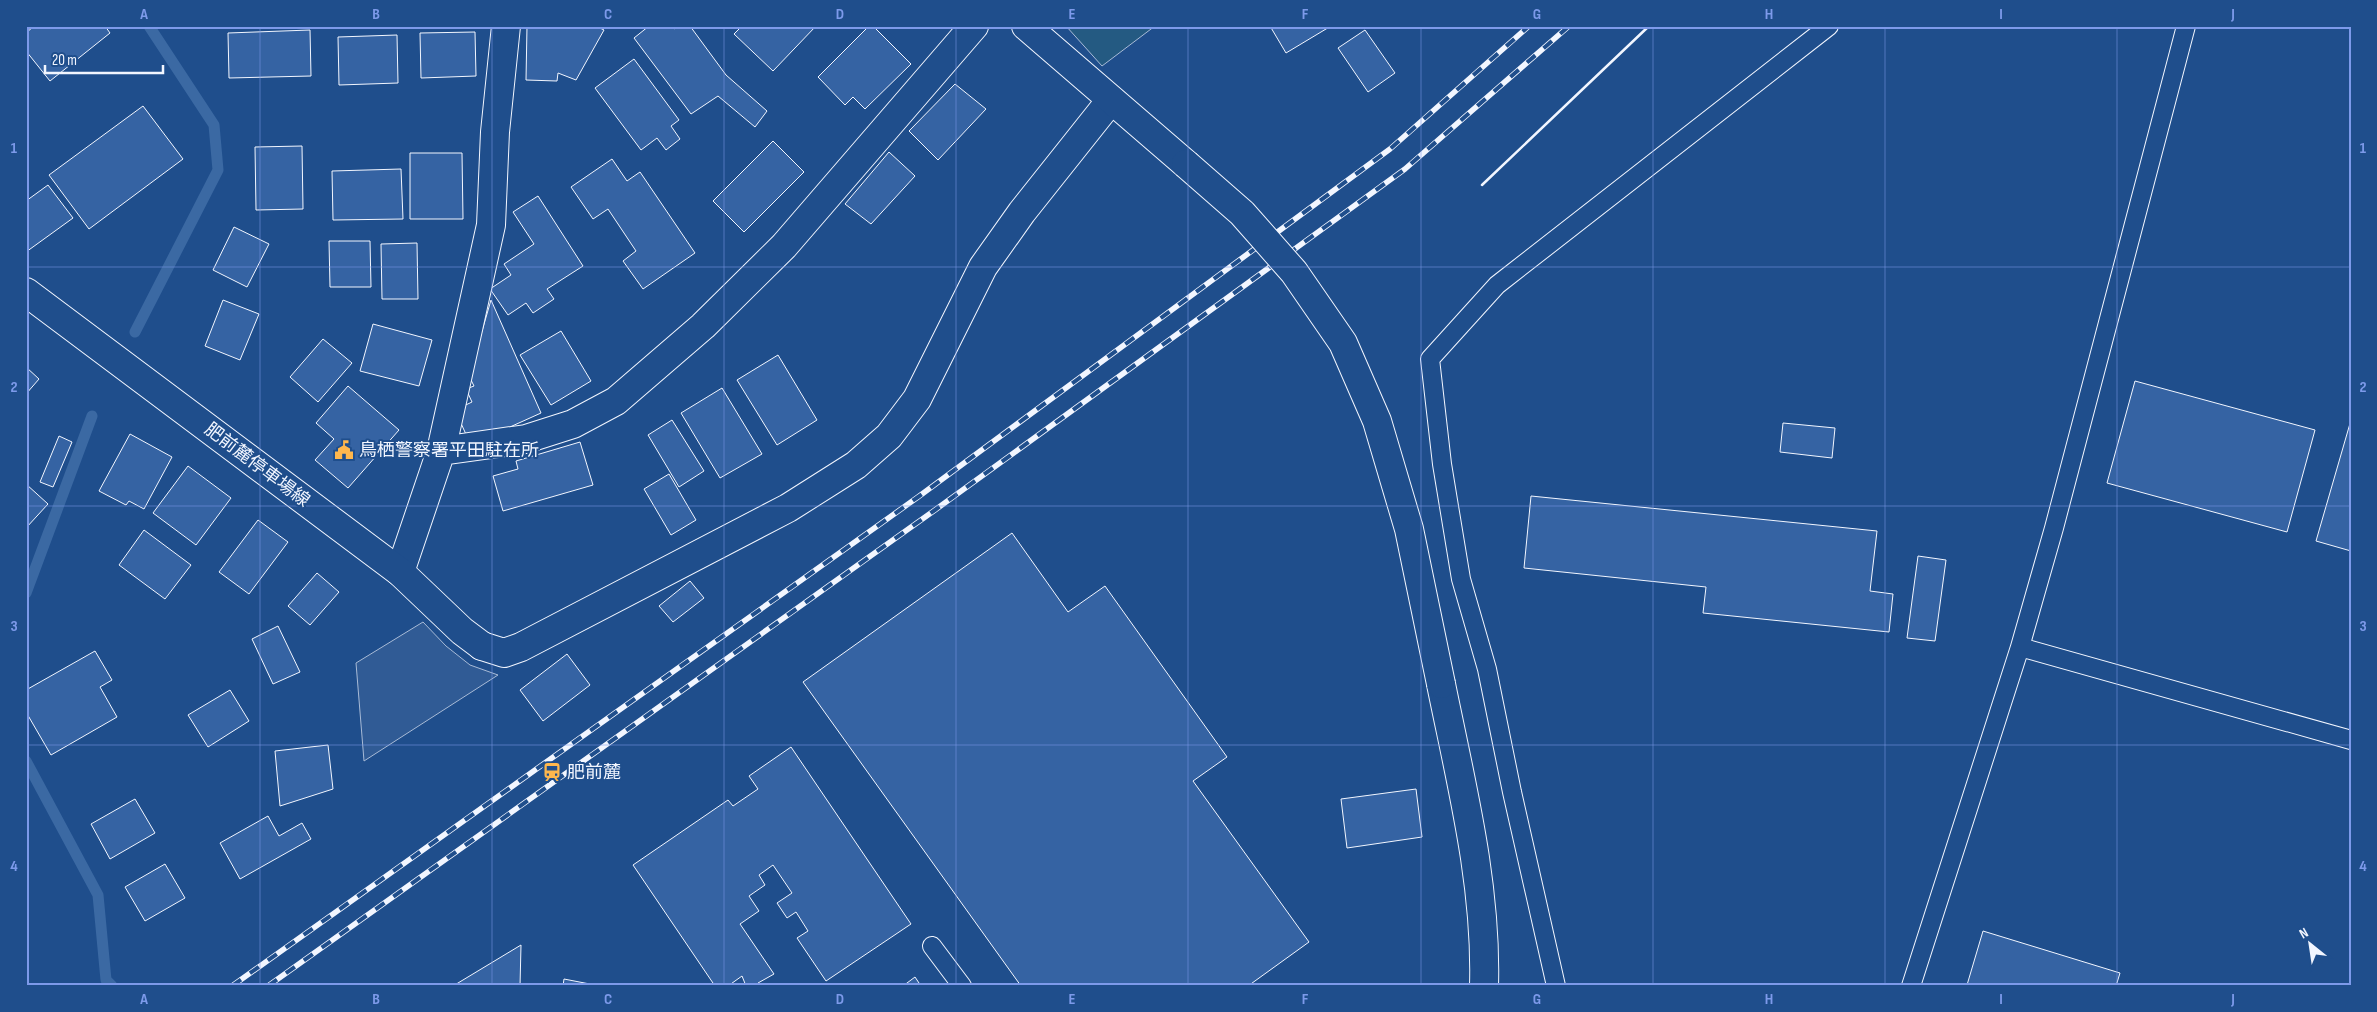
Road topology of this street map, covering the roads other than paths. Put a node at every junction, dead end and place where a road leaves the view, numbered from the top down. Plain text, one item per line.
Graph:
1 (506, 26) edge
2 (974, 26) edge
3 (1026, 26) edge
4 (1829, 26) edge
5 (2186, 26) edge
6 (1111, 100) junction
7 (26, 292) edge
8 (441, 451) junction
9 (400, 572) junction
10 (2020, 646) junction
11 (2351, 740) edge
12 (932, 946) dead end
13 (962, 986) edge
14 (1484, 986) edge
15 (1556, 986) edge
16 (1911, 986) edge

1 - 8 street
2 - 8 street
3 - 6 street
4 - 15 lane
5 - 10 lane
6 - 9 street, 肥前麓停車場線
6 - 14 street, bridge
7 - 9 street, 肥前麓停車場線
8 - 9 street
10 - 11 lane
10 - 16 lane
12 - 13 lane

